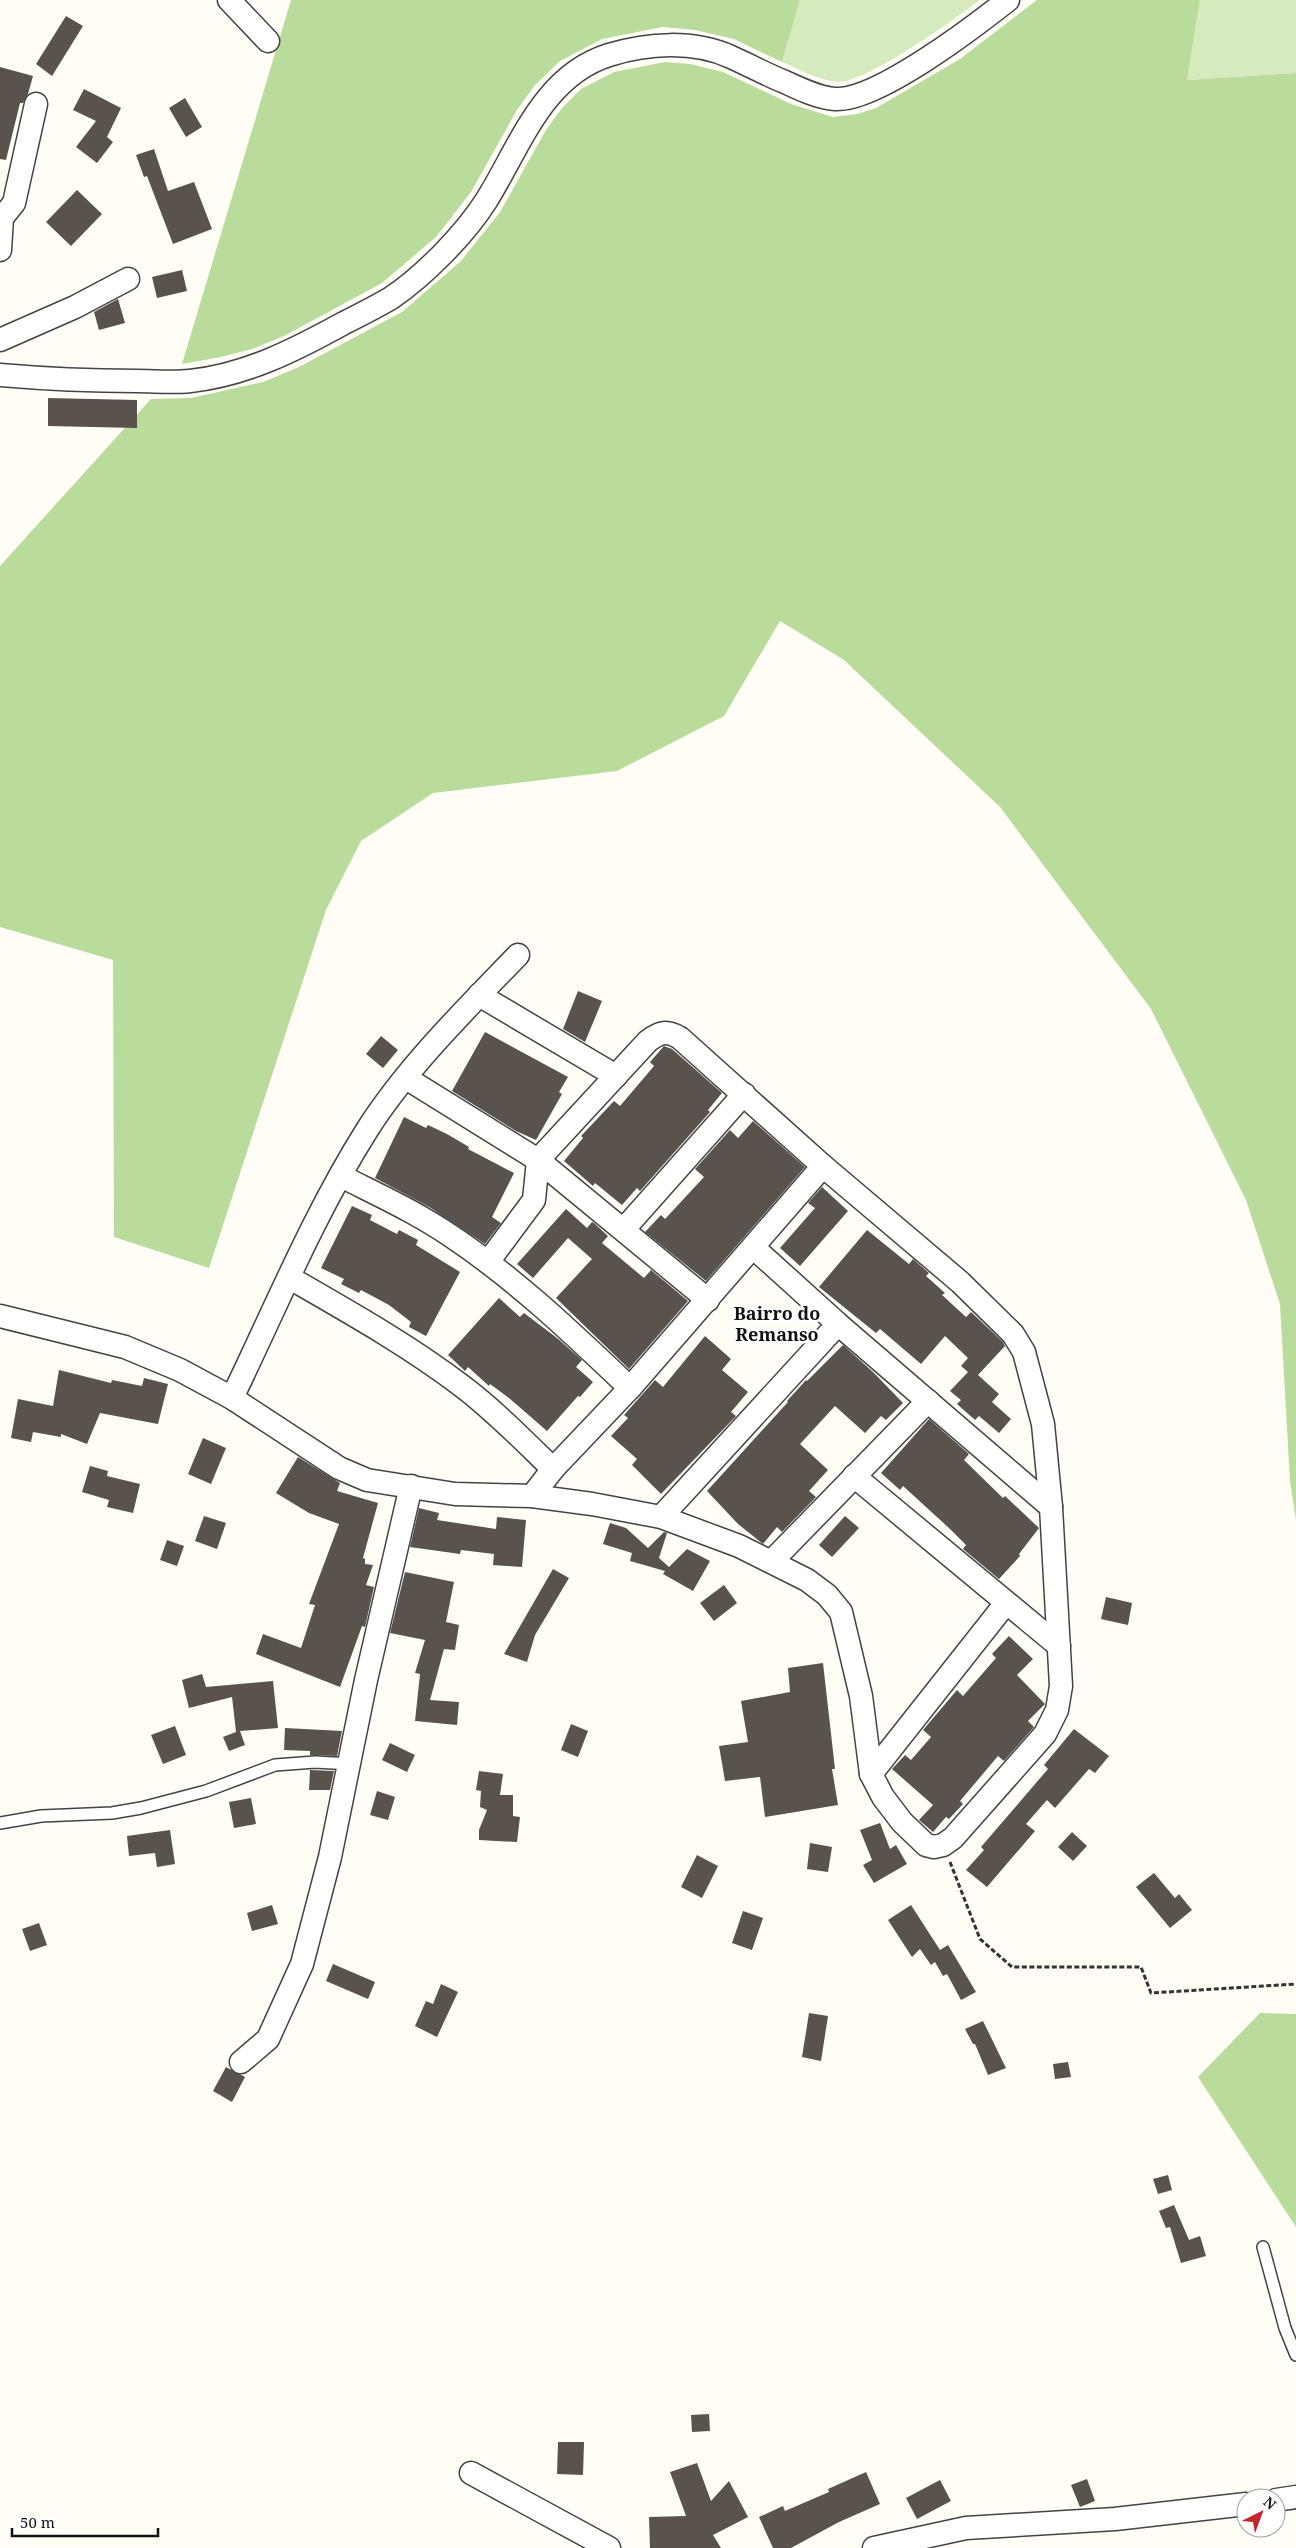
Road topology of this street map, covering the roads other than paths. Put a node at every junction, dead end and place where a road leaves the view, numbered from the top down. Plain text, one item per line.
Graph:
1 (229, 0) edge
2 (1008, 0) edge
3 (268, 41) dead end
4 (36, 104) dead end
5 (1, 217) edge
6 (0, 250) edge
7 (128, 280) dead end
8 (0, 340) edge
9 (0, 375) edge
10 (518, 955) dead end
11 (479, 995) junction
12 (616, 1076) junction
13 (406, 1078) junction
14 (744, 1094) junction
15 (538, 1160) junction
16 (823, 1166) junction
17 (341, 1176) junction
18 (624, 1229) junction
19 (754, 1248) junction
20 (488, 1262) junction
21 (290, 1278) junction
22 (708, 1300) junction
23 (0, 1316) edge
24 (838, 1324) junction
25 (630, 1388) junction
26 (232, 1398) junction
27 (928, 1401) junction
28 (553, 1469) junction
29 (854, 1476) junction
30 (411, 1486) junction
31 (532, 1496) junction
32 (1052, 1507) junction
33 (661, 1517) junction
34 (772, 1561) junction
35 (1006, 1603) junction
36 (1059, 1646) junction
37 (351, 1764) junction
38 (870, 1774) junction
39 (0, 1823) edge
40 (240, 2062) dead end
41 (1262, 2247) dead end
42 (1296, 2356) edge
43 (471, 2473) dead end
44 (1236, 2505) edge
45 (609, 2548) edge
46 (874, 2548) edge

1 - 3 street
2 - 9 street
4 - 5 street
5 - 6 street
7 - 8 street
10 - 11 street
11 - 12 street
11 - 13 street
12 - 14 street
12 - 15 street
13 - 15 street
13 - 17 street
14 - 16 street
14 - 18 street
15 - 18 street
15 - 20 street
16 - 19 street
16 - 32 street
17 - 20 street
17 - 21 street
18 - 22 street
19 - 22 street
19 - 24 street
20 - 25 street
21 - 26 street
21 - 28 street
22 - 25 street
23 - 26 street
24 - 27 street
24 - 33 street
25 - 28 street
26 - 30 street
27 - 29 street
27 - 32 street
28 - 31 street
29 - 34 street
29 - 35 street
30 - 31 street
30 - 37 street
31 - 33 street
32 - 36 street
33 - 34 street
34 - 38 street
35 - 36 street
35 - 38 street
36 - 38 street
37 - 39 lane
37 - 40 street
41 - 42 lane
43 - 45 street
44 - 46 street

